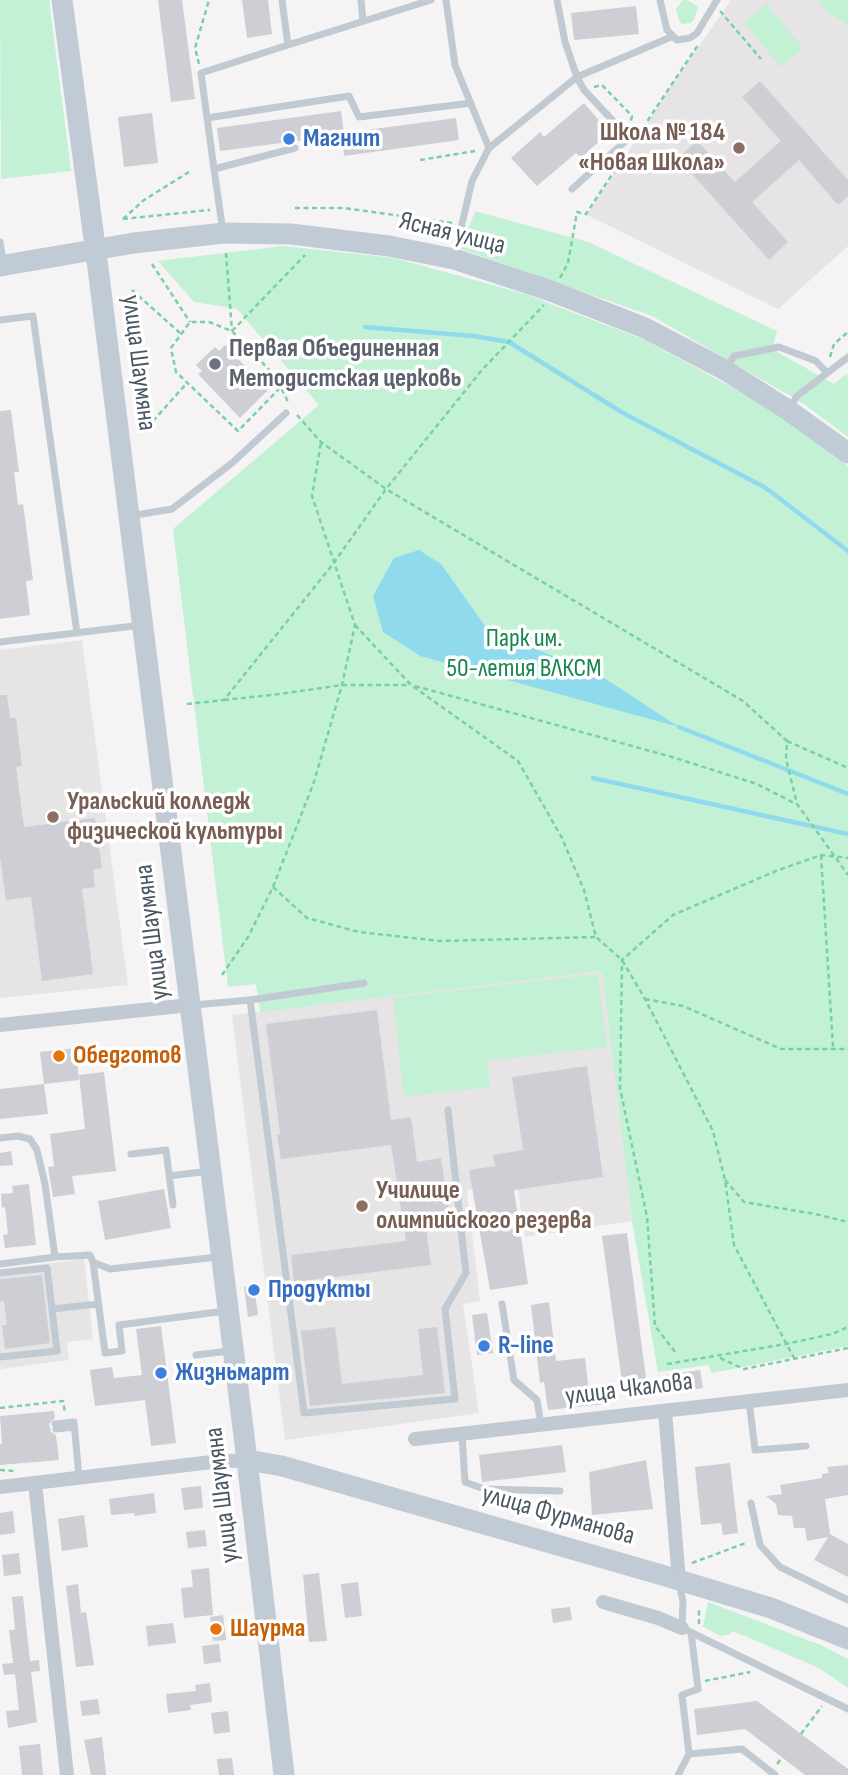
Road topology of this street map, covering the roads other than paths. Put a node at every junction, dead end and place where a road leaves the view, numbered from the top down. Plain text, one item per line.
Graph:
1 (62, 0) edge
2 (282, 0) edge
3 (360, 0) edge
4 (431, 0) edge
5 (446, 0) edge
6 (558, 0) edge
7 (660, 0) edge
8 (715, 3) edge
9 (363, 21) junction
10 (671, 37) junction
11 (288, 45) junction
12 (577, 77) junction
13 (471, 103) junction
14 (207, 118) junction
15 (295, 148) dead end
16 (489, 148) junction
17 (214, 169) junction
18 (572, 189) dead end
19 (0, 242) edge
20 (225, 243) junction
21 (96, 251) junction
22 (454, 259) junction
23 (2, 266) edge
24 (0, 320) edge
25 (848, 357) edge
26 (725, 370) junction
27 (827, 373) junction
28 (788, 410) junction
29 (286, 413) dead end
30 (848, 453) edge
31 (128, 516) junction
32 (143, 625) junction
33 (77, 633) junction
34 (0, 642) edge
35 (364, 983) dead end
36 (250, 1000) junction
37 (190, 1005) junction
38 (0, 1025) edge
39 (448, 1110) dead end
40 (0, 1138) edge
41 (131, 1154) dead end
42 (211, 1171) junction
43 (169, 1176) junction
44 (173, 1205) dead end
45 (55, 1256) junction
46 (222, 1256) junction
47 (93, 1262) junction
48 (0, 1264) edge
49 (0, 1273) edge
50 (98, 1304) junction
51 (502, 1304) dead end
52 (52, 1309) junction
53 (229, 1311) junction
54 (233, 1350) junction
55 (195, 1355) dead end
56 (0, 1357) edge
57 (848, 1390) edge
58 (749, 1401) junction
59 (665, 1411) junction
60 (541, 1425) junction
61 (55, 1427) dead end
62 (462, 1434) junction
63 (415, 1439) dead end
64 (806, 1446) dead end
65 (247, 1460) junction
66 (79, 1478) junction
67 (35, 1483) junction
68 (0, 1487) edge
69 (559, 1490) dead end
70 (751, 1503) dead end
71 (678, 1581) junction
72 (848, 1600) edge
73 (603, 1602) dead end
74 (686, 1630) junction
75 (848, 1639) edge
76 (848, 1709) edge
77 (689, 1754) junction
78 (67, 1775) edge
79 (284, 1775) edge
80 (678, 1775) edge
81 (775, 1775) edge

1 - 21 street, улица Шаумяна
2 - 11 lane
3 - 9 lane
4 - 9 lane
5 - 13 lane
6 - 12 lane
7 - 10 lane
8 - 10 lane
9 - 11 lane
10 - 12 lane
11 - 14 lane
12 - 16 lane
12 - 18 lane
13 - 14 lane
13 - 16 lane
14 - 17 lane
15 - 17 lane
16 - 22 lane
17 - 20 lane
19 - 23 lane
20 - 21 street, Ясная улица
20 - 22 street, Ясная улица
21 - 23 street, Ясная улица
21 - 31 street, улица Шаумяна
22 - 26 street, Ясная улица
24 - 33 lane
25 - 27 lane
26 - 27 lane
26 - 28 street, Ясная улица
27 - 28 lane
28 - 30 street, Ясная улица
29 - 31 lane
31 - 32 street, улица Шаумяна
32 - 33 lane
32 - 37 street, улица Шаумяна
33 - 34 lane
35 - 36 lane
36 - 37 lane
36 - 39 lane
37 - 38 street
37 - 42 street, улица Шаумяна
40 - 45 lane
41 - 43 lane
42 - 43 lane
42 - 46 street, улица Шаумяна
43 - 44 lane
45 - 47 lane
45 - 48 lane
46 - 47 lane
46 - 53 street, улица Шаумяна
47 - 50 lane
49 - 52 lane
50 - 52 lane
50 - 53 lane
51 - 60 lane
52 - 56 lane
53 - 54 street, улица Шаумяна
54 - 55 lane
54 - 65 street, улица Шаумяна
57 - 58 street, улица Чкалова
58 - 59 street, улица Чкалова
58 - 64 lane
59 - 60 street, улица Чкалова
59 - 71 street
60 - 62 street, улица Чкалова
61 - 66 lane
62 - 63 street, улица Чкалова
62 - 69 lane
65 - 66 street
65 - 71 street, улица Фурманова
65 - 79 street, улица Шаумяна
66 - 67 street
67 - 68 street
67 - 78 street
70 - 72 lane
71 - 74 lane
71 - 75 street, улица Фурманова
73 - 74 street
74 - 76 lane
74 - 77 lane
77 - 80 lane
77 - 81 lane

